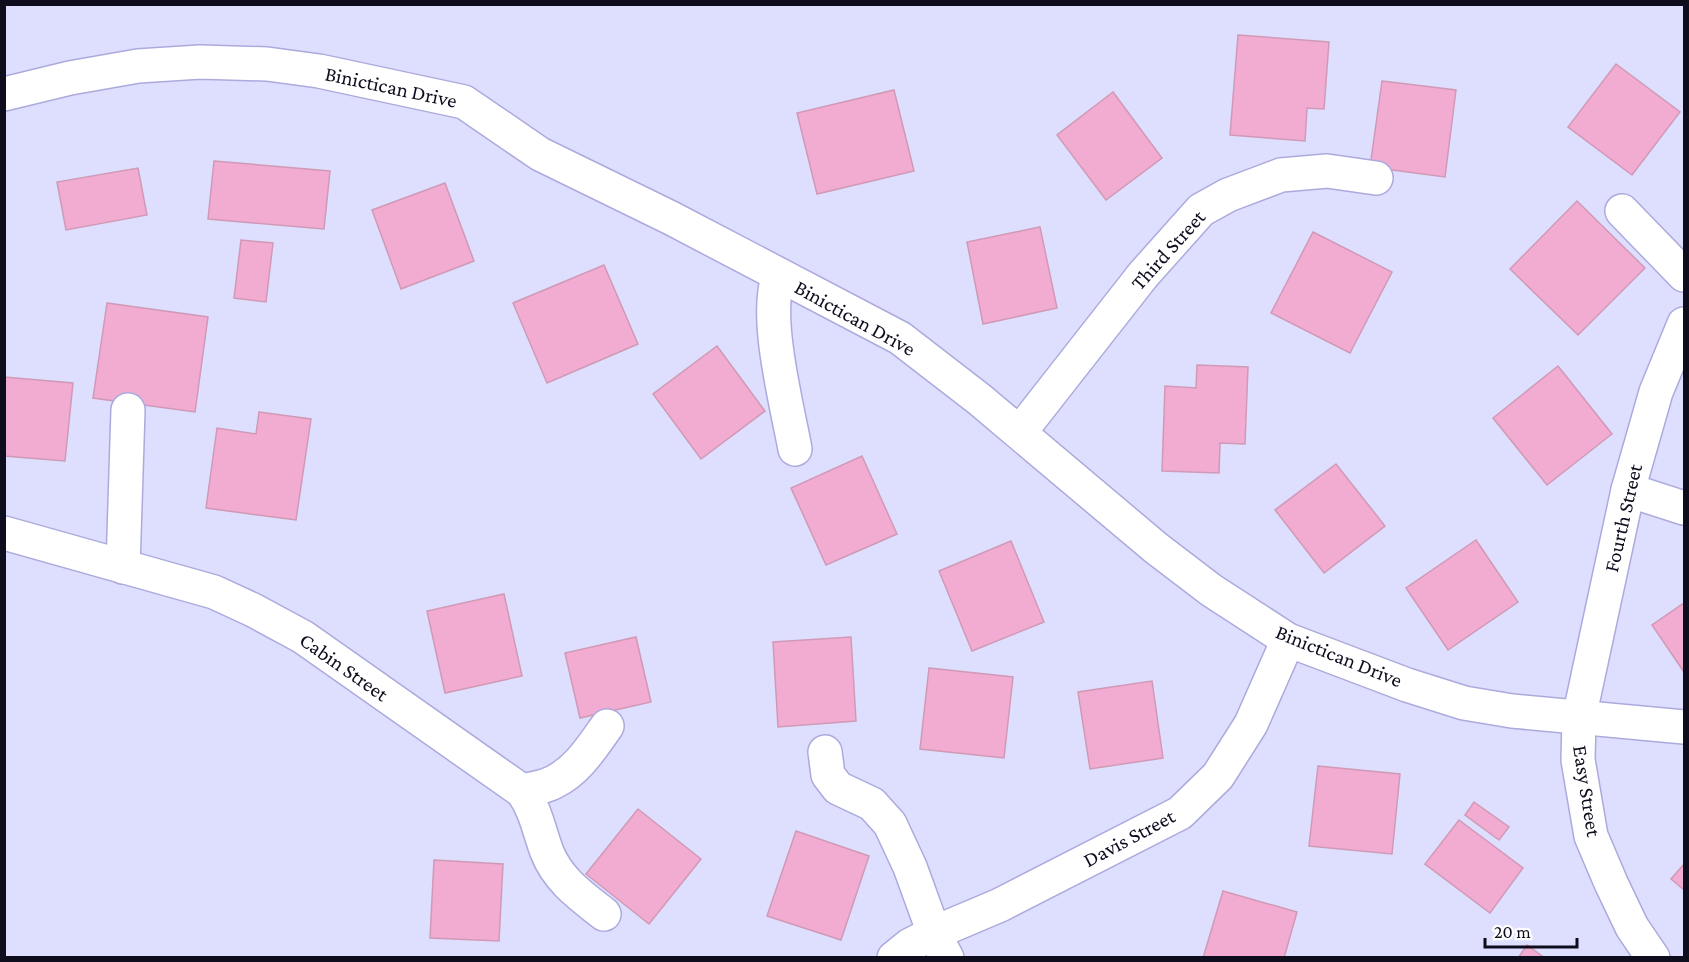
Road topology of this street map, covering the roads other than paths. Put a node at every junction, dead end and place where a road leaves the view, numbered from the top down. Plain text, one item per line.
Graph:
1 (4, 94) edge
2 (1376, 178) dead end
3 (1622, 211) dead end
4 (1684, 274) edge
5 (779, 275) junction
6 (1684, 324) edge
7 (1670, 386) edge
8 (128, 410) dead end
9 (1020, 432) junction
10 (795, 449) dead end
11 (1628, 490) junction
12 (1684, 508) edge
13 (4, 532) edge
14 (123, 567) junction
15 (1288, 640) junction
16 (1579, 718) junction
17 (607, 726) dead end
18 (1684, 727) edge
19 (825, 752) dead end
20 (522, 791) junction
21 (604, 914) dead end
22 (941, 945) edge
23 (894, 957) edge
24 (1653, 957) edge

1 - 5 street, Binictican Drive
2 - 9 street, Third Street
3 - 4 street
5 - 9 street, Binictican Drive
5 - 10 street
6 - 7 street, Fourth Street
7 - 11 street, Fourth Street
8 - 14 street
9 - 15 street, Binictican Drive
11 - 12 street
11 - 16 street, Fourth Street
13 - 14 street, Cabin Street
14 - 20 street, Cabin Street
15 - 16 street, Binictican Drive
15 - 22 street, Davis Street
16 - 18 street, Binictican Drive
16 - 24 street, Easy Street
17 - 20 street
19 - 22 street
20 - 21 street, Cabin Street
22 - 23 street, Davis Street

